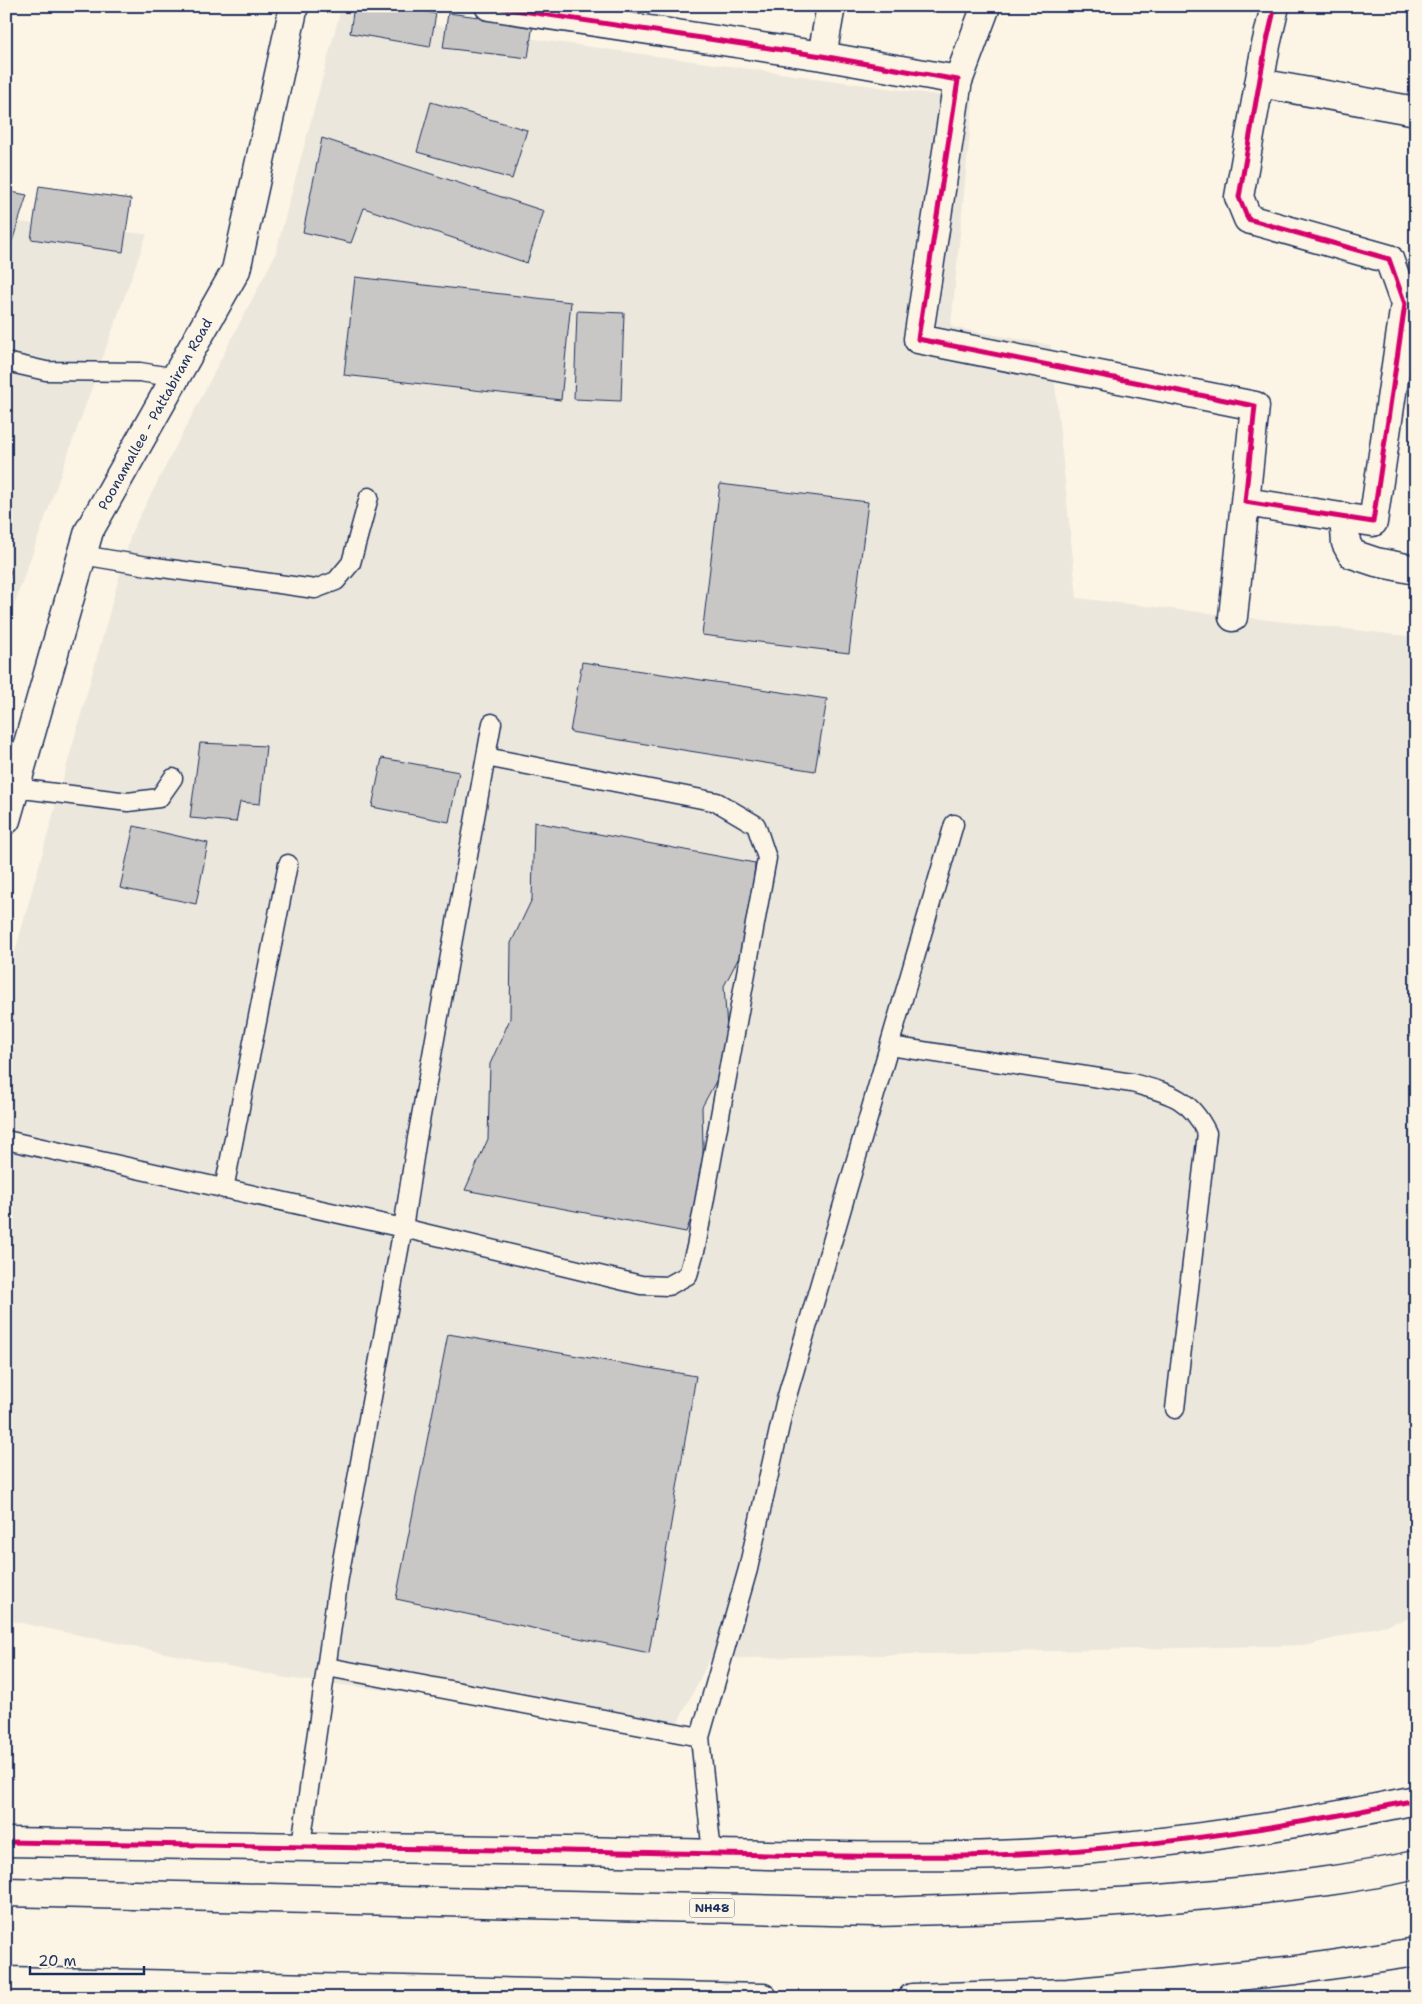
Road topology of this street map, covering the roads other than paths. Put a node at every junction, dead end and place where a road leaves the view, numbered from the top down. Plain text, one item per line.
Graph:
1 (294, 6) edge
2 (489, 6) edge
3 (831, 6) edge
4 (986, 6) edge
5 (1275, 6) edge
6 (572, 12) edge
7 (822, 56) junction
8 (958, 81) junction
9 (1259, 83) junction
10 (1416, 111) edge
11 (6, 362) edge
12 (177, 378) junction
13 (370, 497) dead end
14 (1245, 502) junction
15 (1344, 517) junction
16 (82, 554) junction
17 (1416, 570) edge
18 (1233, 618) dead end
19 (492, 723) dead end
20 (486, 757) junction
21 (173, 778) dead end
22 (15, 788) junction
23 (6, 820) edge
24 (954, 824) dead end
25 (288, 864) dead end
26 (890, 1046) junction
27 (6, 1140) edge
28 (224, 1188) junction
29 (403, 1228) junction
30 (1175, 1409) dead end
31 (327, 1667) junction
32 (700, 1737) junction
33 (1416, 1800) edge
34 (6, 1842) edge
35 (301, 1845) junction
36 (712, 1854) junction
37 (1416, 1865) edge
38 (6, 1892) edge
39 (1416, 1952) edge
40 (6, 1981) edge
41 (764, 1998) edge
42 (912, 1998) edge

1 - 12 main road, Poonamallee - Pattabiram Road
2 - 6 main road
3 - 7 main road
4 - 8 main road
5 - 9 main road
6 - 7 main road
7 - 8 main road
8 - 14 main road
9 - 10 main road
9 - 15 main road
11 - 12 lane
12 - 16 main road, Poonamallee - Pattabiram Road
13 - 16 lane
14 - 15 main road
14 - 18 main road
15 - 17 main road
16 - 22 main road, Poonamallee - Pattabiram Road
19 - 20 lane
20 - 29 lane
20 - 29 lane
21 - 22 lane
22 - 23 main road, Poonamallee - Pattabiram Road
24 - 26 lane
25 - 28 lane
26 - 30 lane
26 - 32 lane
27 - 28 lane
28 - 29 lane
29 - 31 lane
31 - 32 lane
31 - 35 lane
32 - 36 lane
33 - 36 main road
34 - 35 main road
35 - 36 main road
37 - 38 main road, NH48
39 - 42 main road
40 - 41 main road

